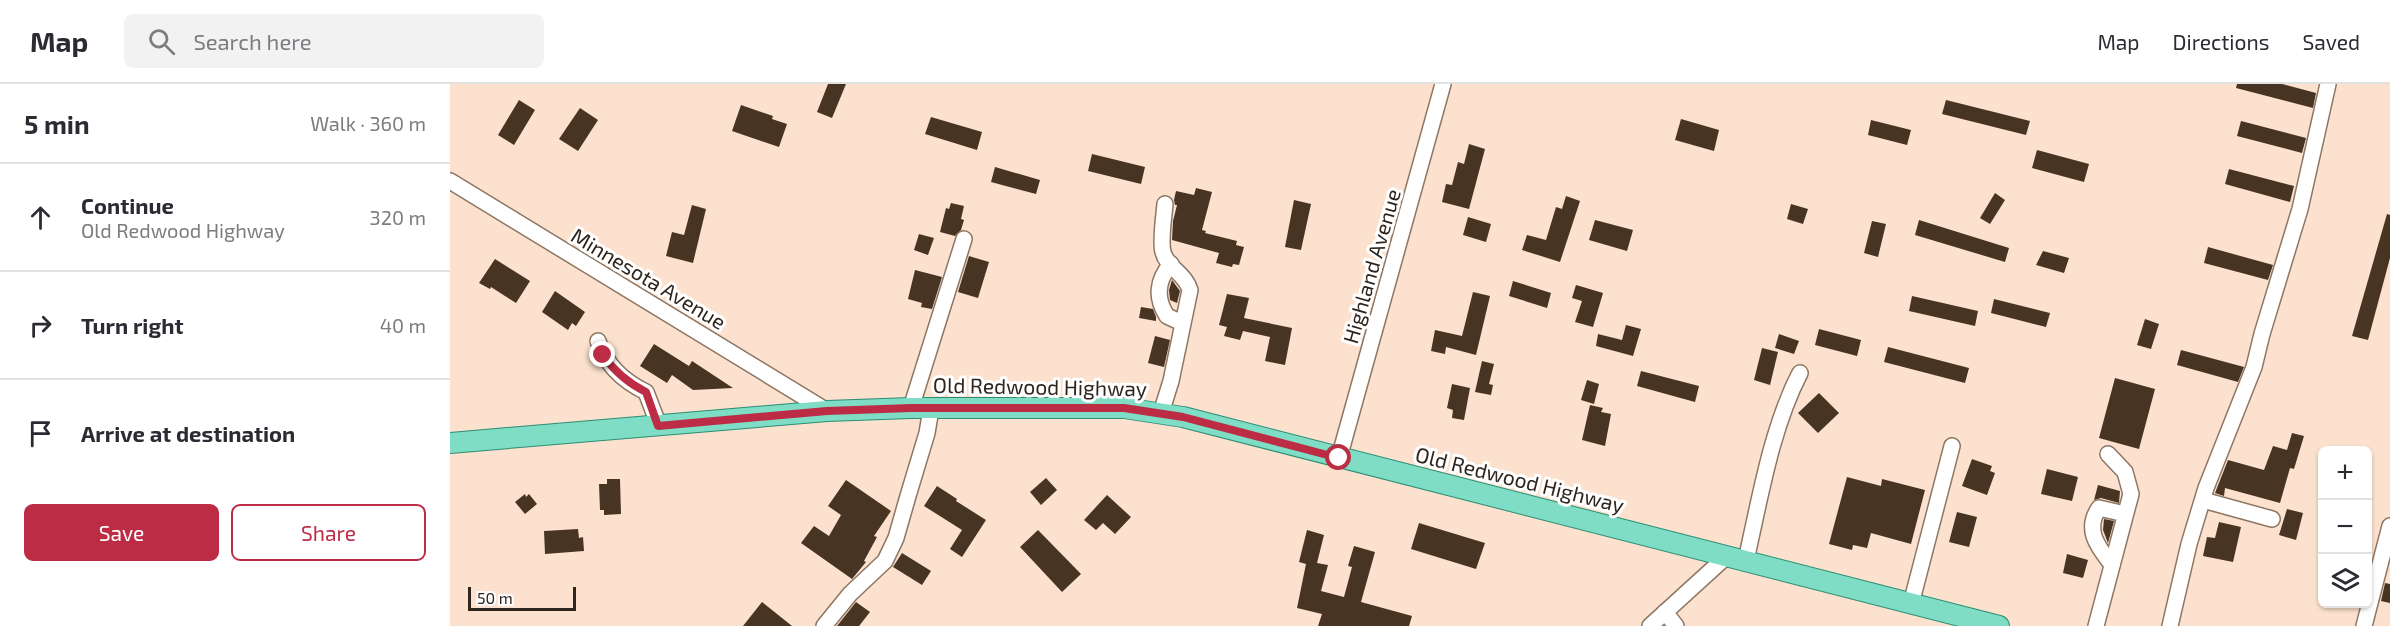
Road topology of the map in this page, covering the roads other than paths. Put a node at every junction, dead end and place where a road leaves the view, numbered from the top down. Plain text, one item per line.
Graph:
1 (1443, 84) edge
2 (2328, 84) edge
3 (450, 181) edge
4 (1165, 204) dead end
5 (964, 239) dead end
6 (1171, 264) junction
7 (1182, 322) junction
8 (598, 340) dead end
9 (1800, 373) dead end
10 (921, 408) junction
11 (827, 411) junction
12 (1161, 413) junction
13 (658, 426) junction
14 (450, 443) edge
15 (1952, 446) dead end
16 (2108, 454) dead end
17 (1339, 458) junction
18 (2203, 500) junction
19 (2126, 514) junction
20 (2272, 519) dead end
21 (2390, 526) edge
22 (1737, 557) junction
23 (2112, 565) junction
24 (1911, 604) junction
25 (1665, 612) junction
26 (824, 626) edge
27 (1650, 626) edge
28 (1676, 626) edge
29 (1999, 626) edge
30 (2096, 626) edge
31 (2170, 626) edge
32 (2364, 626) edge

1 - 17 street, Highland Avenue
2 - 18 street
3 - 11 street, Minnesota Avenue
4 - 6 street
5 - 10 street
6 - 7 street
6 - 7 street
7 - 12 street
8 - 13 street
9 - 22 street
10 - 11 main road, Old Redwood Highway
10 - 12 main road, Old Redwood Highway
10 - 26 street
11 - 13 main road, Old Redwood Highway
12 - 17 main road, Old Redwood Highway
13 - 14 main road, Old Redwood Highway
15 - 24 street
16 - 19 street
17 - 22 main road, Old Redwood Highway
18 - 20 street
18 - 31 street
19 - 23 street
19 - 23 street
21 - 32 street
22 - 24 main road, Old Redwood Highway
22 - 25 street
23 - 30 street
24 - 29 main road, Old Redwood Highway
25 - 27 street
25 - 28 street

